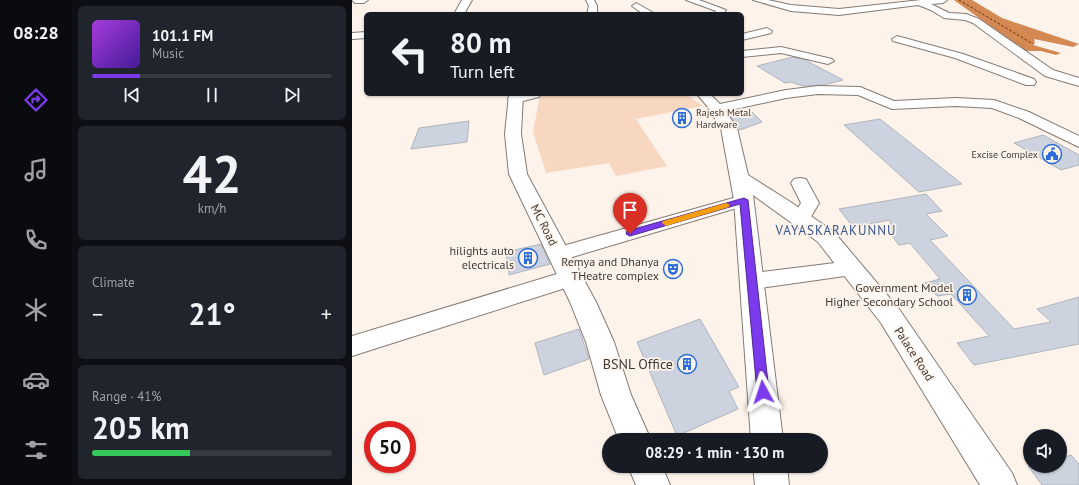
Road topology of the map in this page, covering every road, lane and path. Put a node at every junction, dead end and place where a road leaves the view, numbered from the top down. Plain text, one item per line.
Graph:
1 (355, 0) edge
2 (364, 0) edge
3 (467, 0) edge
4 (590, 0) edge
5 (690, 0) edge
6 (757, 0) edge
7 (943, 0) edge
8 (919, 3) junction
9 (636, 6) dead end
10 (460, 12) edge
11 (592, 12) edge
12 (646, 12) edge
13 (720, 12) edge
14 (767, 31) dead end
15 (364, 35) edge
16 (352, 36) edge
17 (744, 37) edge
18 (897, 39) dead end
19 (744, 54) edge
20 (828, 61) dead end
21 (1049, 73) junction
22 (1030, 82) junction
23 (1079, 82) edge
24 (1016, 89) dead end
25 (522, 96) edge
26 (1002, 96) dead end
27 (710, 102) edge
28 (988, 103) junction
29 (1079, 142) edge
30 (800, 183) dead end
31 (741, 189) junction
32 (801, 218) junction
33 (559, 254) junction
34 (851, 269) junction
35 (570, 278) junction
36 (753, 281) junction
37 (352, 346) edge
38 (631, 433) edge
39 (767, 433) edge
40 (648, 473) edge
41 (771, 473) edge
42 (653, 485) edge
43 (772, 485) edge
44 (1000, 485) edge

1 - 2 street
3 - 10 main road
4 - 11 street
5 - 13 street
6 - 8 street
7 - 8 street
8 - 21 street
9 - 12 street
14 - 17 street
15 - 16 main road
18 - 22 street
19 - 20 street
21 - 22 street
21 - 23 street
22 - 24 street
25 - 33 main road, MC Road
26 - 28 street
27 - 28 street
27 - 31 main road
28 - 29 street
30 - 32 street
31 - 32 main road, Palace Road
31 - 33 street
31 - 36 main road
32 - 34 main road, Palace Road
33 - 35 main road, MC Road
34 - 36 street
34 - 44 main road, Palace Road
35 - 37 street
35 - 38 main road, MC Road
36 - 39 main road
40 - 42 main road
41 - 43 main road

